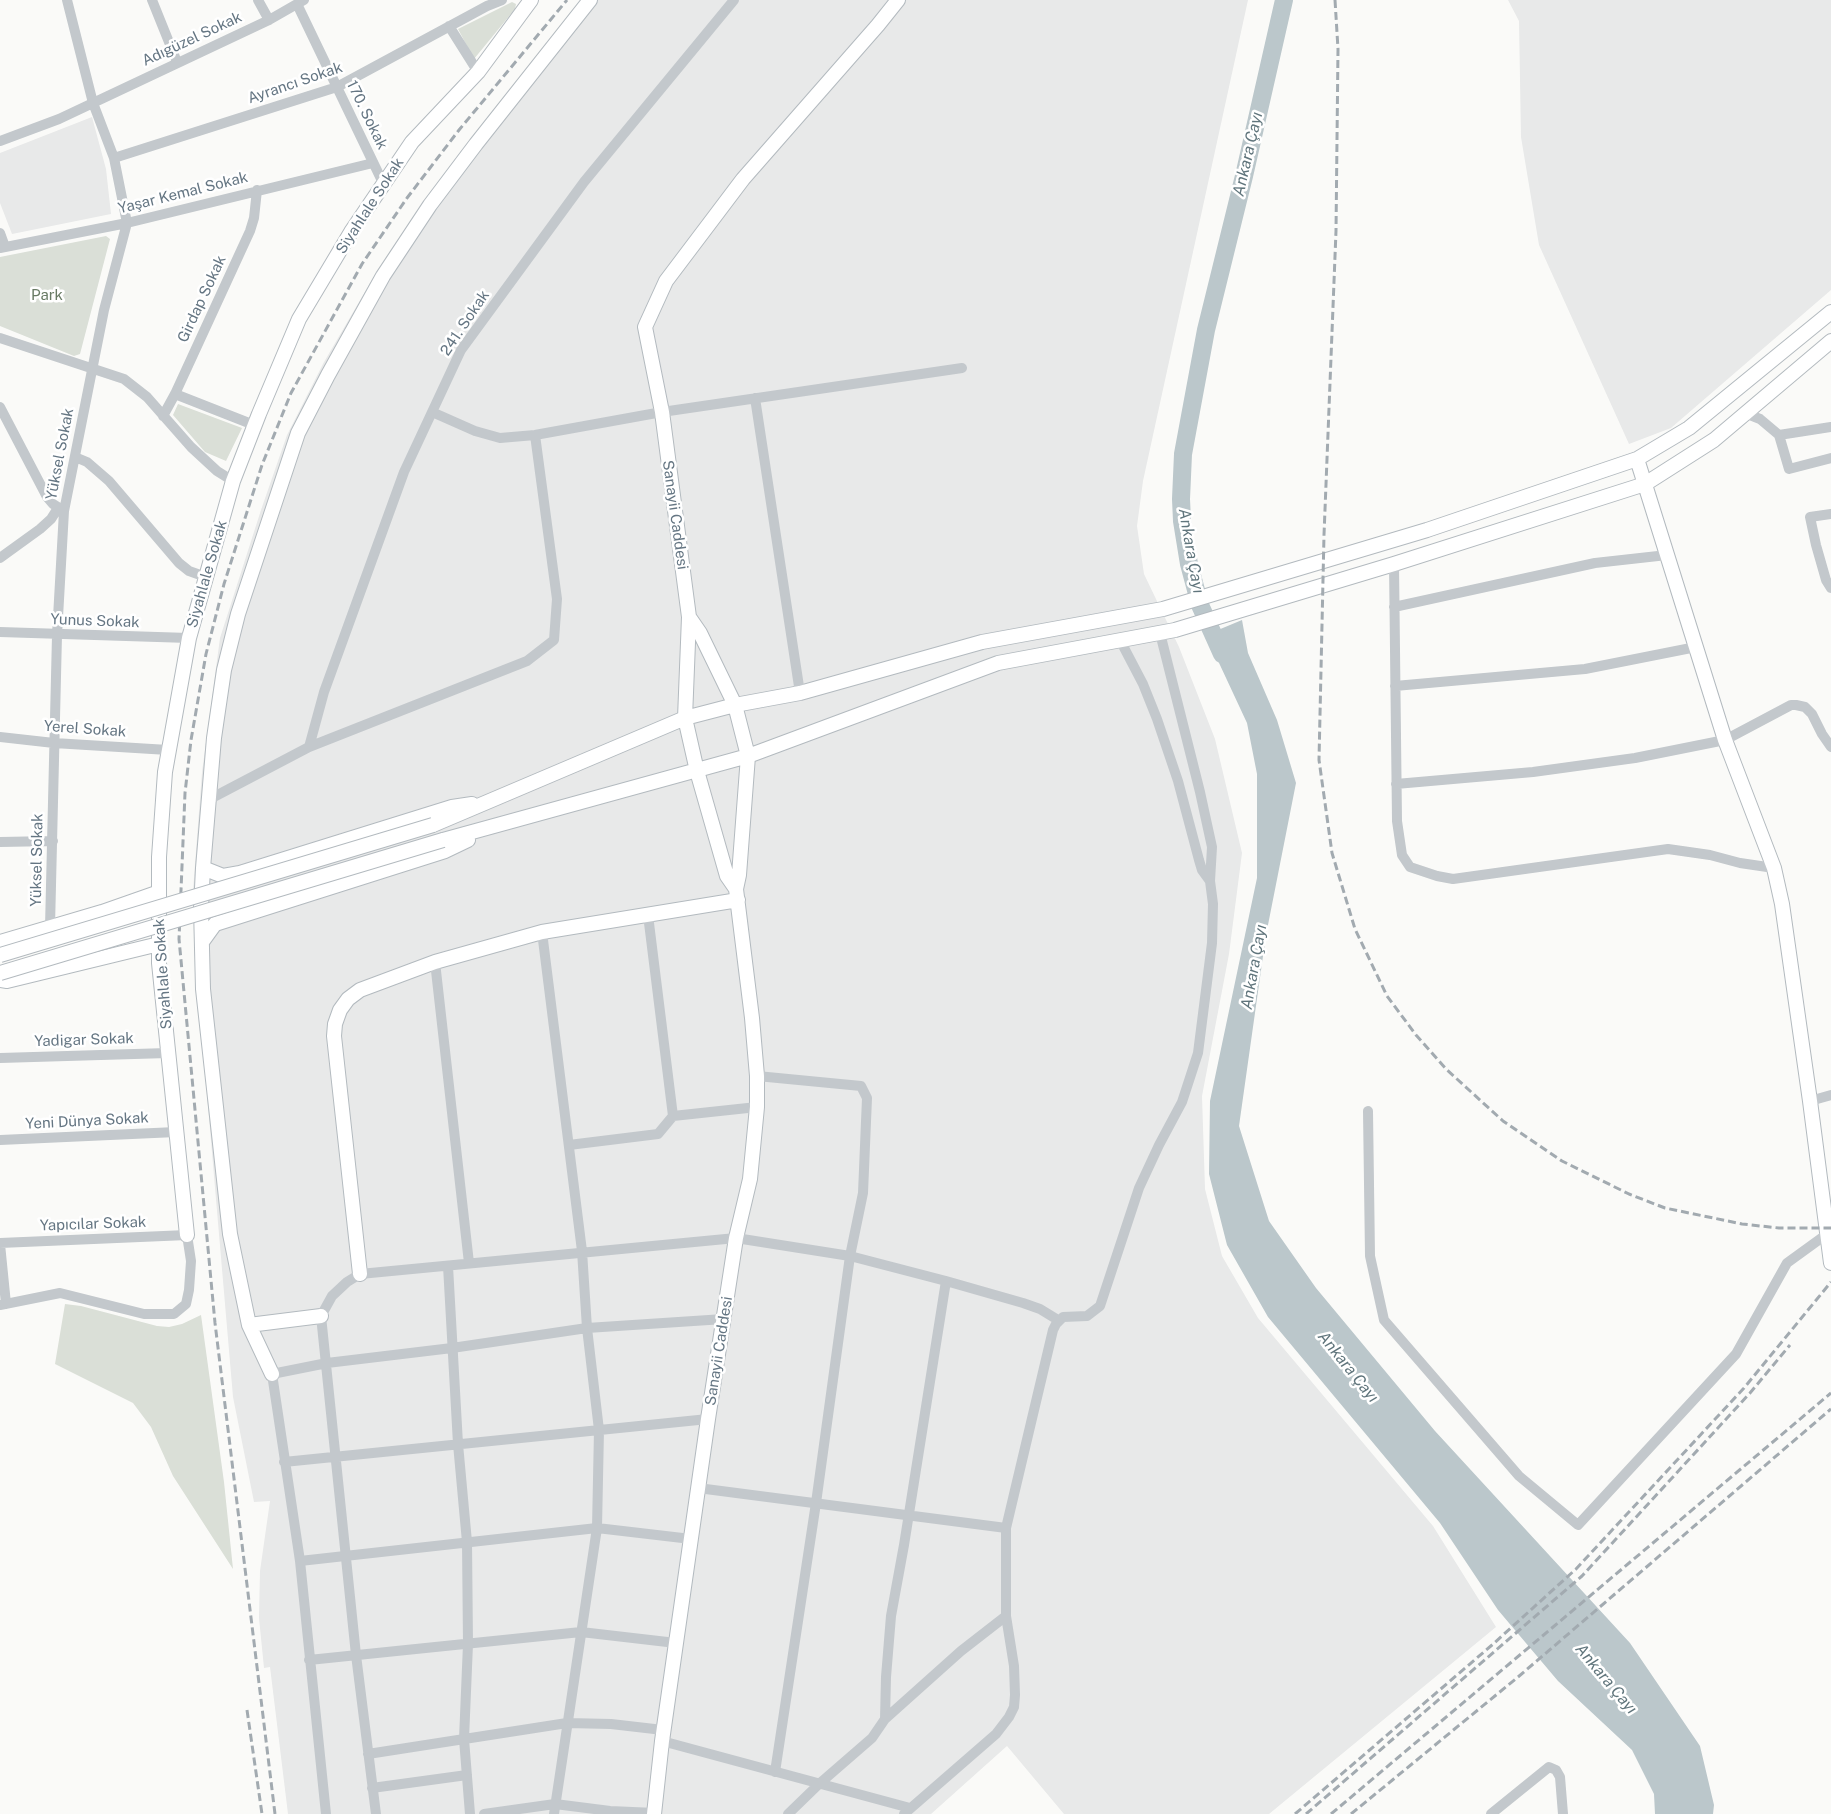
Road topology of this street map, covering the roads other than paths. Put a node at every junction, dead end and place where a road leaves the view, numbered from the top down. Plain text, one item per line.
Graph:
1 (67, 0) edge
2 (152, 0) edge
3 (258, 0) edge
4 (502, 0) edge
5 (531, 0) edge
6 (590, 0) edge
7 (734, 0) edge
8 (898, 0) edge
9 (300, 2) edge
10 (270, 20) junction
11 (449, 26) junction
12 (178, 62) junction
13 (478, 72) junction
14 (337, 87) junction
15 (93, 103) junction
16 (0, 142) edge
17 (114, 158) junction
18 (373, 163) junction
19 (384, 184) junction
20 (257, 190) junction
21 (126, 223) junction
22 (0, 233) edge
23 (2, 248) edge
24 (1831, 312) edge
25 (0, 338) edge
26 (1830, 344) edge
27 (92, 368) junction
28 (962, 368) dead end
29 (175, 394) junction
30 (755, 398) junction
31 (0, 407) edge
32 (432, 412) junction
33 (662, 412) junction
34 (1746, 413) junction
35 (163, 416) junction
36 (254, 425) junction
37 (1831, 427) edge
38 (535, 435) junction
39 (1779, 435) junction
40 (75, 457) junction
41 (1831, 458) edge
42 (1637, 460) junction
43 (233, 481) junction
44 (1645, 484) junction
45 (61, 510) junction
46 (1831, 514) edge
47 (1667, 555) junction
48 (0, 558) edge
49 (1394, 564) junction
50 (206, 577) junction
51 (1831, 588) edge
52 (1394, 607) junction
53 (689, 617) junction
54 (0, 632) edge
55 (1160, 633) junction
56 (57, 635) junction
57 (189, 638) junction
58 (1120, 640) junction
59 (1696, 648) junction
60 (1395, 686) junction
61 (800, 693) junction
62 (735, 705) junction
63 (685, 718) junction
64 (0, 737) edge
65 (1725, 740) junction
66 (54, 743) junction
67 (309, 747) junction
68 (1831, 747) edge
69 (168, 750) junction
70 (748, 756) junction
71 (697, 771) junction
72 (1396, 784) junction
73 (208, 800) junction
74 (492, 801) junction
75 (502, 824) junction
76 (53, 841) junction
77 (0, 842) edge
78 (203, 868) junction
79 (1774, 868) junction
80 (240, 874) junction
81 (1210, 881) junction
82 (159, 892) junction
83 (737, 895) junction
84 (264, 909) junction
85 (102, 912) junction
86 (648, 915) junction
87 (50, 927) junction
88 (542, 932) junction
89 (0, 942) edge
90 (202, 942) junction
91 (159, 944) junction
92 (0, 955) edge
93 (115, 955) junction
94 (435, 962) junction
95 (0, 973) edge
96 (0, 980) edge
97 (168, 1052) junction
98 (0, 1058) edge
99 (758, 1076) junction
100 (1831, 1095) edge
101 (1810, 1101) junction
102 (757, 1107) junction
103 (1368, 1111) dead end
104 (674, 1116) junction
105 (176, 1132) junction
106 (0, 1140) edge
107 (569, 1145) junction
108 (1827, 1234) junction
109 (187, 1235) junction
110 (736, 1238) junction
111 (0, 1243) edge
112 (582, 1251) junction
113 (850, 1256) junction
114 (470, 1263) junction
115 (1831, 1263) edge
116 (448, 1266) junction
117 (360, 1274) junction
118 (946, 1281) junction
119 (3, 1305) edge
120 (321, 1316) junction
121 (724, 1319) junction
122 (1058, 1320) junction
123 (249, 1325) junction
124 (587, 1328) junction
125 (452, 1348) junction
126 (327, 1363) junction
127 (272, 1374) junction
128 (708, 1419) junction
129 (599, 1430) junction
130 (458, 1444) junction
131 (334, 1456) junction
132 (284, 1462) junction
133 (698, 1488) junction
134 (816, 1503) junction
135 (909, 1516) junction
136 (597, 1528) junction
137 (1006, 1528) junction
138 (691, 1539) junction
139 (467, 1542) junction
140 (347, 1556) junction
141 (300, 1561) junction
142 (1006, 1616) junction
143 (581, 1632) junction
144 (676, 1643) junction
145 (468, 1644) junction
146 (356, 1655) junction
147 (309, 1660) junction
148 (885, 1719) junction
149 (568, 1724) junction
150 (663, 1736) junction
151 (464, 1739) junction
152 (368, 1754) junction
153 (775, 1772) junction
154 (467, 1775) junction
155 (819, 1784) junction
156 (372, 1788) junction
157 (554, 1809) edge
158 (907, 1811) edge
159 (326, 1814) edge
160 (376, 1814) edge
161 (470, 1814) edge
162 (484, 1814) edge
163 (655, 1814) edge
164 (788, 1814) edge
165 (1491, 1814) edge
166 (1563, 1814) edge

1 - 15 street, Yüksel Sokak
2 - 12 street
3 - 10 street
4 - 11 street, Ayrancı Sokak
5 - 13 street, Siyahlale Sokak
6 - 73 street
7 - 32 street, 241. Sokak
8 - 33 street, Sanayii Caddesi
9 - 10 street, Adıgüzel Sokak
9 - 14 street, 170. Sokak
10 - 12 street, Adıgüzel Sokak
11 - 13 street
11 - 14 street, Ayrancı Sokak
12 - 15 street, Adıgüzel Sokak
13 - 19 street, Siyahlale Sokak
14 - 17 street, Ayrancı Sokak
14 - 18 street, 170. Sokak
15 - 16 street, Adıgüzel Sokak
15 - 17 street, Yüksel Sokak
17 - 21 street, Yüksel Sokak
18 - 19 street, 170. Sokak
18 - 20 street, Yaşar Kemal Sokak
19 - 36 street, Siyahlale Sokak
20 - 21 street, Yaşar Kemal Sokak
20 - 29 street, Girdap Sokak
21 - 23 street, Yaşar Kemal Sokak
21 - 27 street, Yüksel Sokak
22 - 23 street
24 - 42 street
25 - 27 street
26 - 34 street
27 - 35 street
27 - 40 street, Yüksel Sokak
28 - 30 street
29 - 35 street, Girdap Sokak
29 - 36 street
30 - 33 street
30 - 61 street
31 - 45 street
32 - 38 street
32 - 67 street, 241. Sokak
33 - 38 street
33 - 53 street, Sanayii Caddesi
34 - 39 street
34 - 44 street
35 - 43 street
36 - 43 street, Siyahlale Sokak
37 - 39 street
38 - 67 street
39 - 41 street
40 - 45 street, Yüksel Sokak
40 - 50 street
42 - 44 street
42 - 61 street
43 - 50 street, Siyahlale Sokak
44 - 47 street
44 - 49 street
45 - 48 street
45 - 56 street, Yüksel Sokak
46 - 51 street
47 - 52 street
47 - 59 street
49 - 52 street
49 - 55 street
50 - 57 street, Siyahlale Sokak
52 - 60 street
53 - 62 street, Sanayii Caddesi
53 - 63 street, Sanayii Caddesi
54 - 56 street, Yunus Sokak
55 - 58 street
55 - 81 street
56 - 57 street, Yunus Sokak
56 - 66 street, Yüksel Sokak
57 - 69 street, Siyahlale Sokak
58 - 70 street
58 - 81 street
59 - 60 street
59 - 65 street
60 - 72 street
61 - 62 street
62 - 63 street
62 - 70 street, Sanayii Caddesi
63 - 71 street, Sanayii Caddesi
63 - 74 street
64 - 66 street, Yerel Sokak
65 - 68 street
65 - 72 street
65 - 79 street
66 - 69 street, Yerel Sokak
66 - 76 street, Yüksel Sokak
67 - 73 street
69 - 82 street, Siyahlale Sokak
70 - 71 street
70 - 83 street, Sanayii Caddesi
71 - 75 street
71 - 83 street, Sanayii Caddesi
72 - 79 street
73 - 78 street
74 - 80 street
74 - 92 street, bridge
75 - 84 street
75 - 95 street, bridge
76 - 77 street
76 - 87 street, Yüksel Sokak
78 - 80 street
78 - 90 street
79 - 101 street
80 - 84 street
81 - 122 street
82 - 85 street
82 - 91 street, Siyahlale Sokak
83 - 86 street
83 - 99 street, Sanayii Caddesi
84 - 90 street
85 - 87 street
85 - 93 street
86 - 88 street
86 - 104 street
87 - 89 street
88 - 94 street
88 - 107 street
90 - 123 street
91 - 93 street
91 - 97 street, Siyahlale Sokak
93 - 96 street
94 - 114 street
94 - 117 street
97 - 98 street, Yadigar Sokak
97 - 105 street, Siyahlale Sokak
99 - 102 street, Sanayii Caddesi
99 - 113 street
100 - 101 street
101 - 108 street
102 - 104 street
102 - 110 street, Sanayii Caddesi
103 - 108 street
104 - 107 street
105 - 106 street, Yeni Dünya Sokak
105 - 109 street, Siyahlale Sokak
107 - 112 street
108 - 115 street
109 - 111 street, Yapıcılar Sokak
109 - 119 street
110 - 112 street
110 - 113 street
110 - 121 street, Sanayii Caddesi
111 - 119 street
112 - 114 street
112 - 124 street
113 - 118 street
113 - 134 street
114 - 116 street
116 - 117 street
116 - 125 street
117 - 120 street
118 - 122 street
118 - 135 street
120 - 123 street
120 - 126 street
121 - 124 street
121 - 128 street, Sanayii Caddesi
122 - 137 street
123 - 127 street
124 - 125 street
124 - 129 street
125 - 126 street
125 - 130 street
126 - 127 street
126 - 131 street
127 - 132 street
128 - 129 street
128 - 133 street, Sanayii Caddesi
129 - 130 street
129 - 136 street
130 - 131 street
130 - 139 street
131 - 132 street
131 - 140 street
132 - 141 street
133 - 134 street
133 - 138 street, Sanayii Caddesi
134 - 135 street
134 - 153 street
135 - 137 street
135 - 148 street
136 - 138 street
136 - 139 street
136 - 143 street
137 - 142 street
138 - 144 street, Sanayii Caddesi
139 - 140 street
139 - 145 street
140 - 141 street
140 - 146 street
141 - 147 street
142 - 148 street
142 - 158 street
143 - 144 street
143 - 145 street
143 - 149 street
144 - 150 street, Sanayii Caddesi
145 - 146 street
145 - 151 street
146 - 147 street
146 - 152 street
147 - 159 street
148 - 155 street
149 - 150 street
149 - 151 street
149 - 157 street
150 - 153 street
150 - 163 street, Sanayii Caddesi
151 - 152 street
151 - 154 street
152 - 156 street
153 - 155 street
154 - 156 street
154 - 161 street
155 - 158 street
155 - 164 street
156 - 160 street
157 - 162 street
157 - 163 street
165 - 166 street

